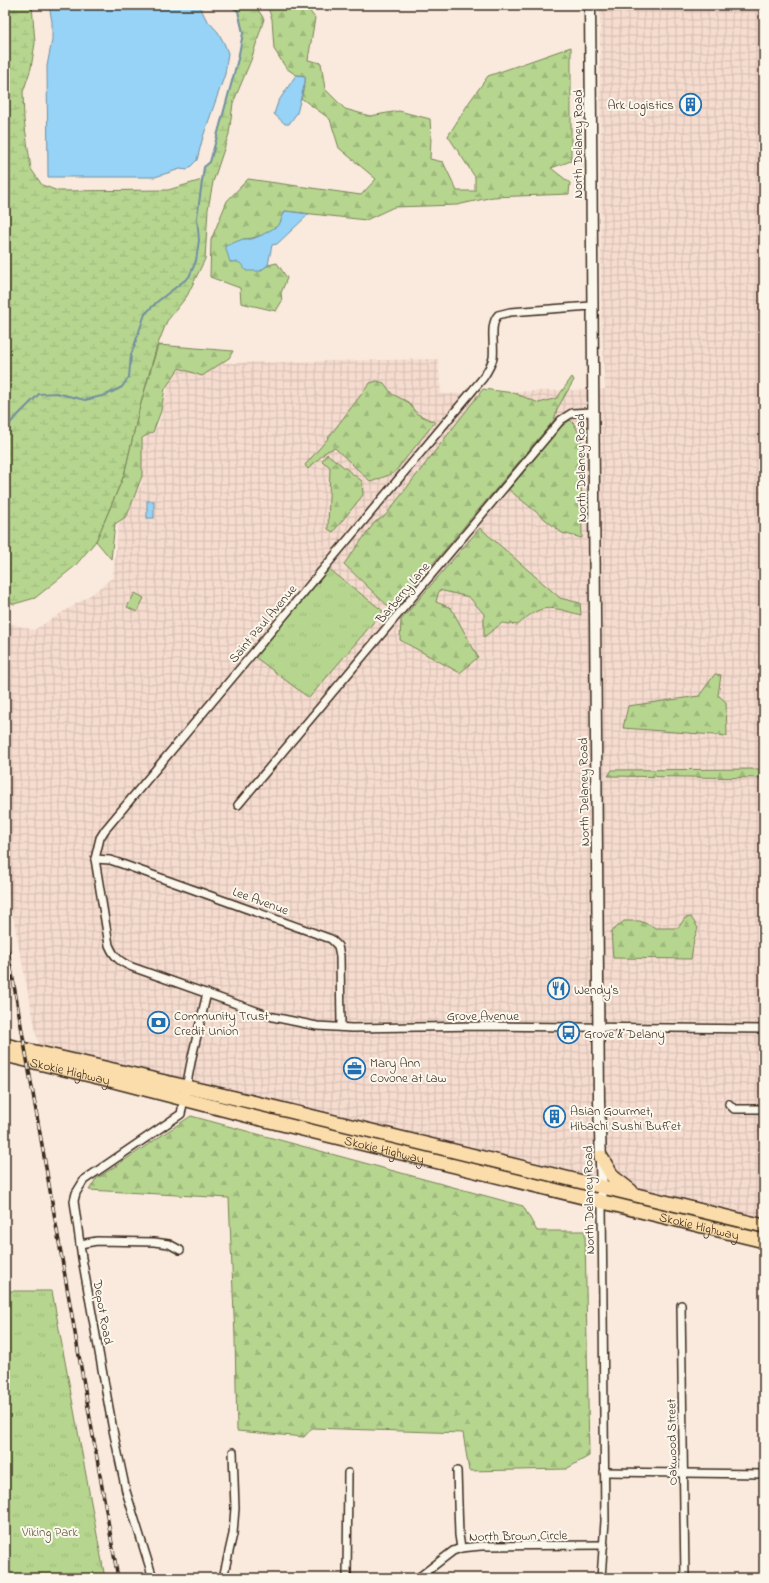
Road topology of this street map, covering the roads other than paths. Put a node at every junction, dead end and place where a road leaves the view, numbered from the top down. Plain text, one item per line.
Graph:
1 (590, 5) edge
2 (591, 306) junction
3 (592, 412) junction
4 (238, 805) dead end
5 (95, 859) junction
6 (207, 993) junction
7 (341, 1027) junction
8 (599, 1027) junction
9 (764, 1029) edge
10 (5, 1045) edge
11 (5, 1055) edge
12 (185, 1093) junction
13 (729, 1104) dead end
14 (764, 1109) edge
15 (601, 1156) junction
16 (601, 1186) junction
17 (638, 1195) junction
18 (602, 1202) junction
19 (764, 1226) edge
20 (764, 1241) edge
21 (80, 1244) junction
22 (180, 1250) dead end
23 (681, 1305) dead end
24 (233, 1452) dead end
25 (457, 1471) dead end
26 (604, 1472) junction
27 (348, 1473) dead end
28 (684, 1473) junction
29 (764, 1474) edge
30 (604, 1545) junction
31 (461, 1548) junction
32 (153, 1578) edge
33 (223, 1578) edge
34 (347, 1578) edge
35 (418, 1578) edge
36 (602, 1578) edge
37 (685, 1578) edge

1 - 2 street, North Delaney Road
2 - 3 street, North Delaney Road
2 - 5 street, Saint Paul Avenue
3 - 4 street, Barberry Lane
3 - 8 street, North Delaney Road
5 - 6 street, Saint Paul Avenue
5 - 7 street, Lee Avenue
6 - 7 street, Grove Avenue
6 - 12 street, Depot Road
7 - 8 street, Grove Avenue
8 - 9 street, Grove Avenue
8 - 15 street, North Delaney Road
10 - 12 highway, Skokie Highway
11 - 12 highway, Skokie Highway
12 - 16 highway, Skokie Highway
12 - 18 highway, Skokie Highway
12 - 21 street, Depot Road
13 - 14 street
15 - 16 street, North Delaney Road
15 - 17 highway
16 - 17 highway, Skokie Highway
16 - 18 street, North Delaney Road
17 - 19 highway, Skokie Highway
18 - 20 highway, Skokie Highway
18 - 26 street, North Delaney Road
21 - 22 street
21 - 32 street, Depot Road
23 - 28 street, Oakwood Street
24 - 33 street
25 - 31 street
26 - 28 street
26 - 30 street, North Delaney Road
27 - 34 street
28 - 29 street
28 - 37 street, Oakwood Street
30 - 31 street, North Brown Circle
30 - 36 street, North Delaney Road
31 - 35 street, North Brown Circle

